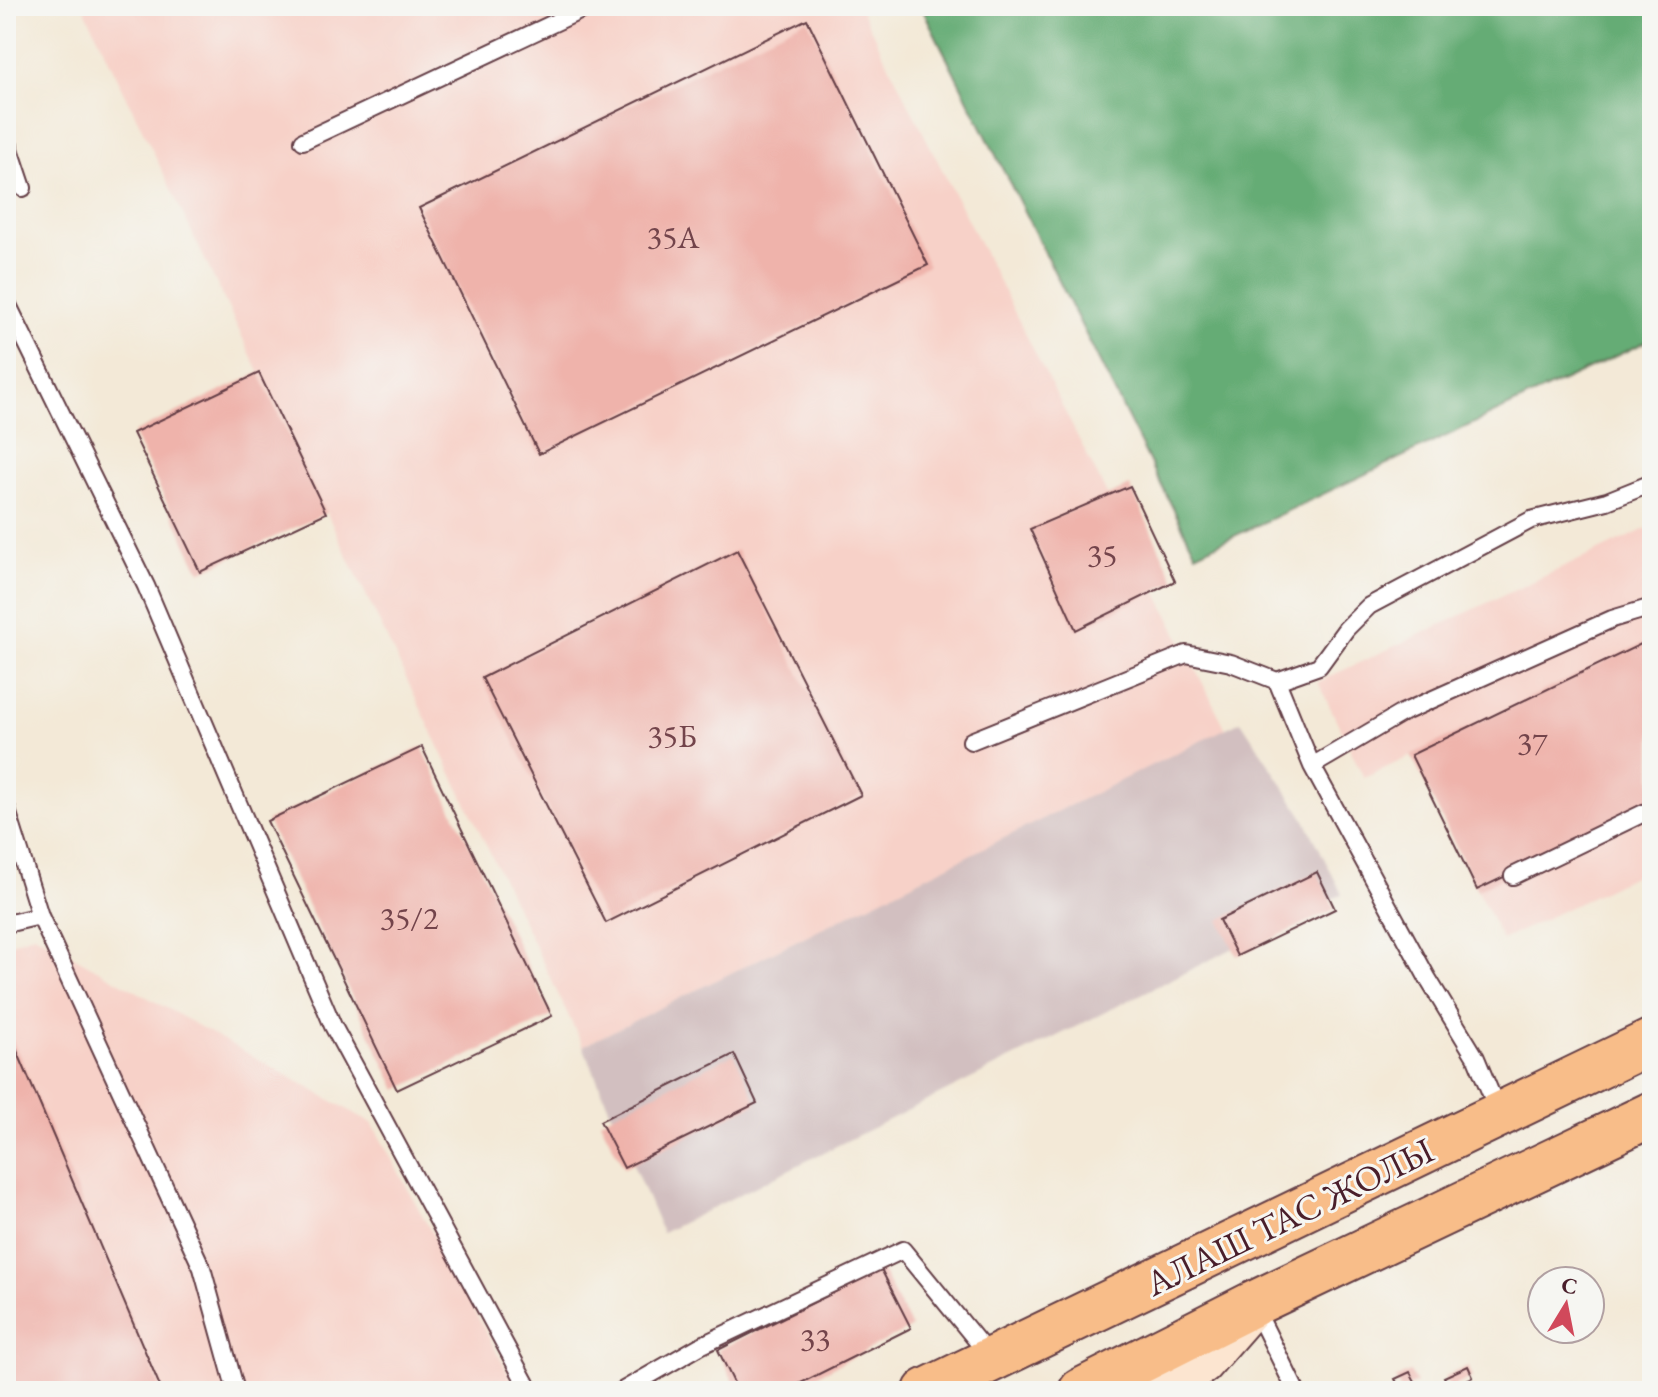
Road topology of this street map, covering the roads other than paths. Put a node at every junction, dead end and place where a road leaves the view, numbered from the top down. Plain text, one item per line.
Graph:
1 (590, 6) edge
2 (6, 137) edge
3 (303, 141) dead end
4 (23, 188) dead end
5 (6, 301) edge
6 (1652, 483) edge
7 (1652, 607) edge
8 (1277, 681) junction
9 (971, 741) dead end
10 (1312, 766) junction
11 (6, 807) edge
12 (1652, 809) edge
13 (1513, 876) dead end
14 (40, 916) junction
15 (6, 924) edge
16 (1652, 1041) edge
17 (1500, 1114) junction
18 (1652, 1114) edge
19 (1252, 1305) junction
20 (992, 1359) junction
21 (236, 1391) edge
22 (530, 1391) edge
23 (622, 1391) edge
24 (926, 1391) edge
25 (1081, 1391) edge
26 (1161, 1391) edge
27 (1296, 1391) edge

1 - 3 lane
2 - 4 lane
5 - 22 lane
6 - 8 lane
7 - 10 lane
8 - 9 lane
8 - 10 lane
10 - 17 lane
11 - 14 lane
12 - 13 lane
14 - 15 lane
14 - 21 lane
16 - 17 main road, АЛАШ ТАС ЖОЛЫ
17 - 20 main road, АЛАШ ТАС ЖОЛЫ
18 - 19 main road, АЛАШ ТАС ЖОЛЫ
19 - 25 main road, АЛАШ ТАС ЖОЛЫ
19 - 26 main road
19 - 27 lane
20 - 23 lane
20 - 24 main road, АЛАШ ТАС ЖОЛЫ

